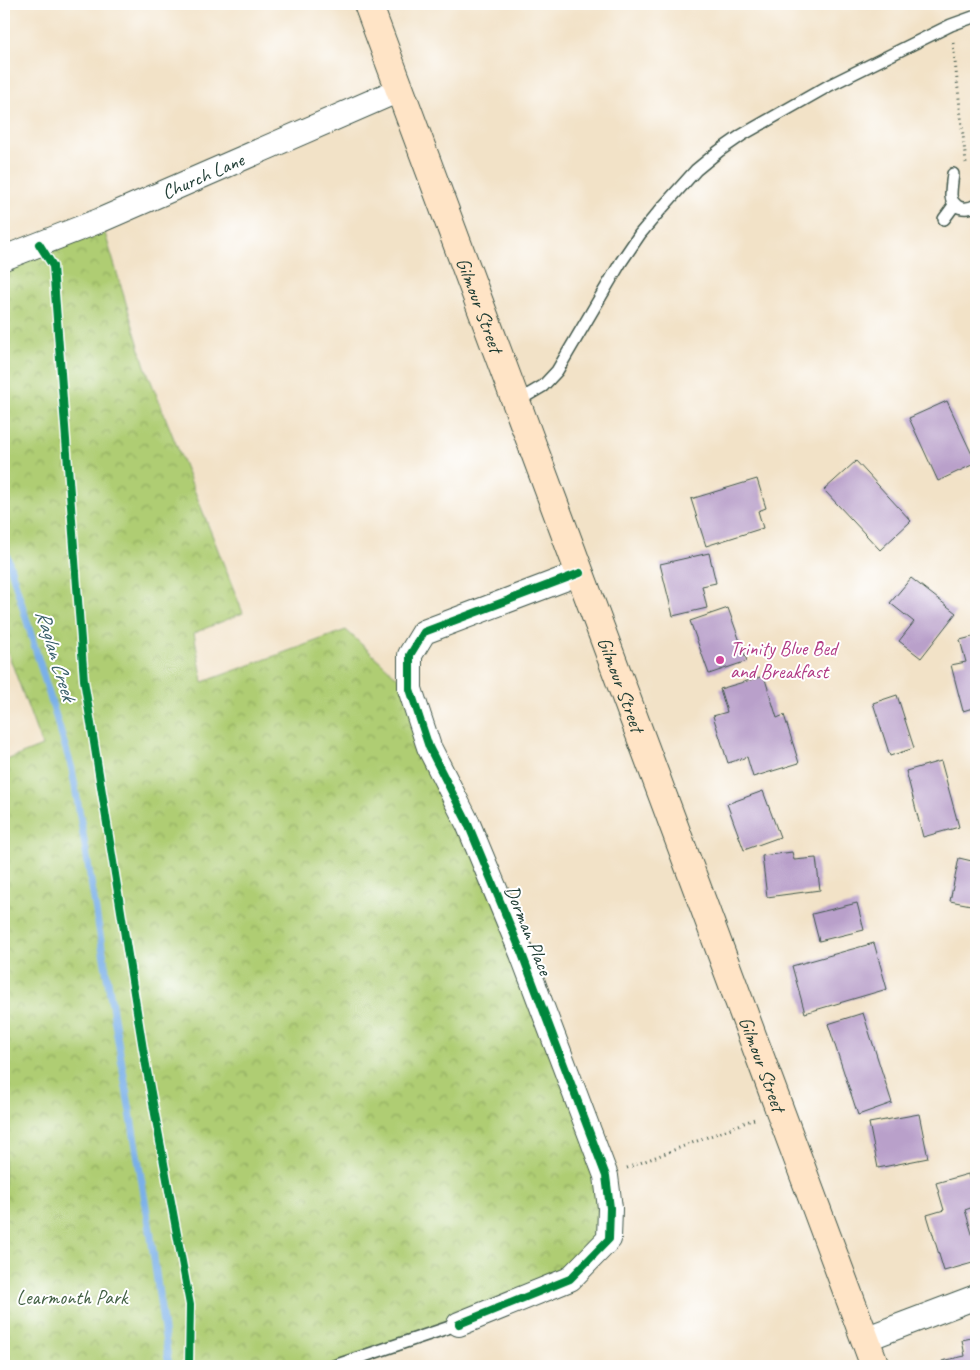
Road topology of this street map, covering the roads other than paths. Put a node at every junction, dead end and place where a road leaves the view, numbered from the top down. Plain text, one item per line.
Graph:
1 (368, 4) edge
2 (976, 16) edge
3 (399, 90) junction
4 (953, 174) dead end
5 (954, 204) junction
6 (976, 206) edge
7 (944, 219) dead end
8 (4, 258) edge
9 (516, 402) junction
10 (580, 573) junction
11 (976, 1297) edge
12 (459, 1324) joint
13 (865, 1339) junction
14 (334, 1366) edge
15 (875, 1366) edge

1 - 3 main road, Gilmour Street
2 - 9 lane
3 - 8 street, Church Lane
3 - 9 main road, Gilmour Street
4 - 5 lane
5 - 6 lane
5 - 7 lane
9 - 10 main road, Gilmour Street
10 - 12 street, Dorman Place
10 - 13 main road, Gilmour Street
11 - 13 street
12 - 14 lane, Dorman Place
13 - 15 main road, Gilmour Street

